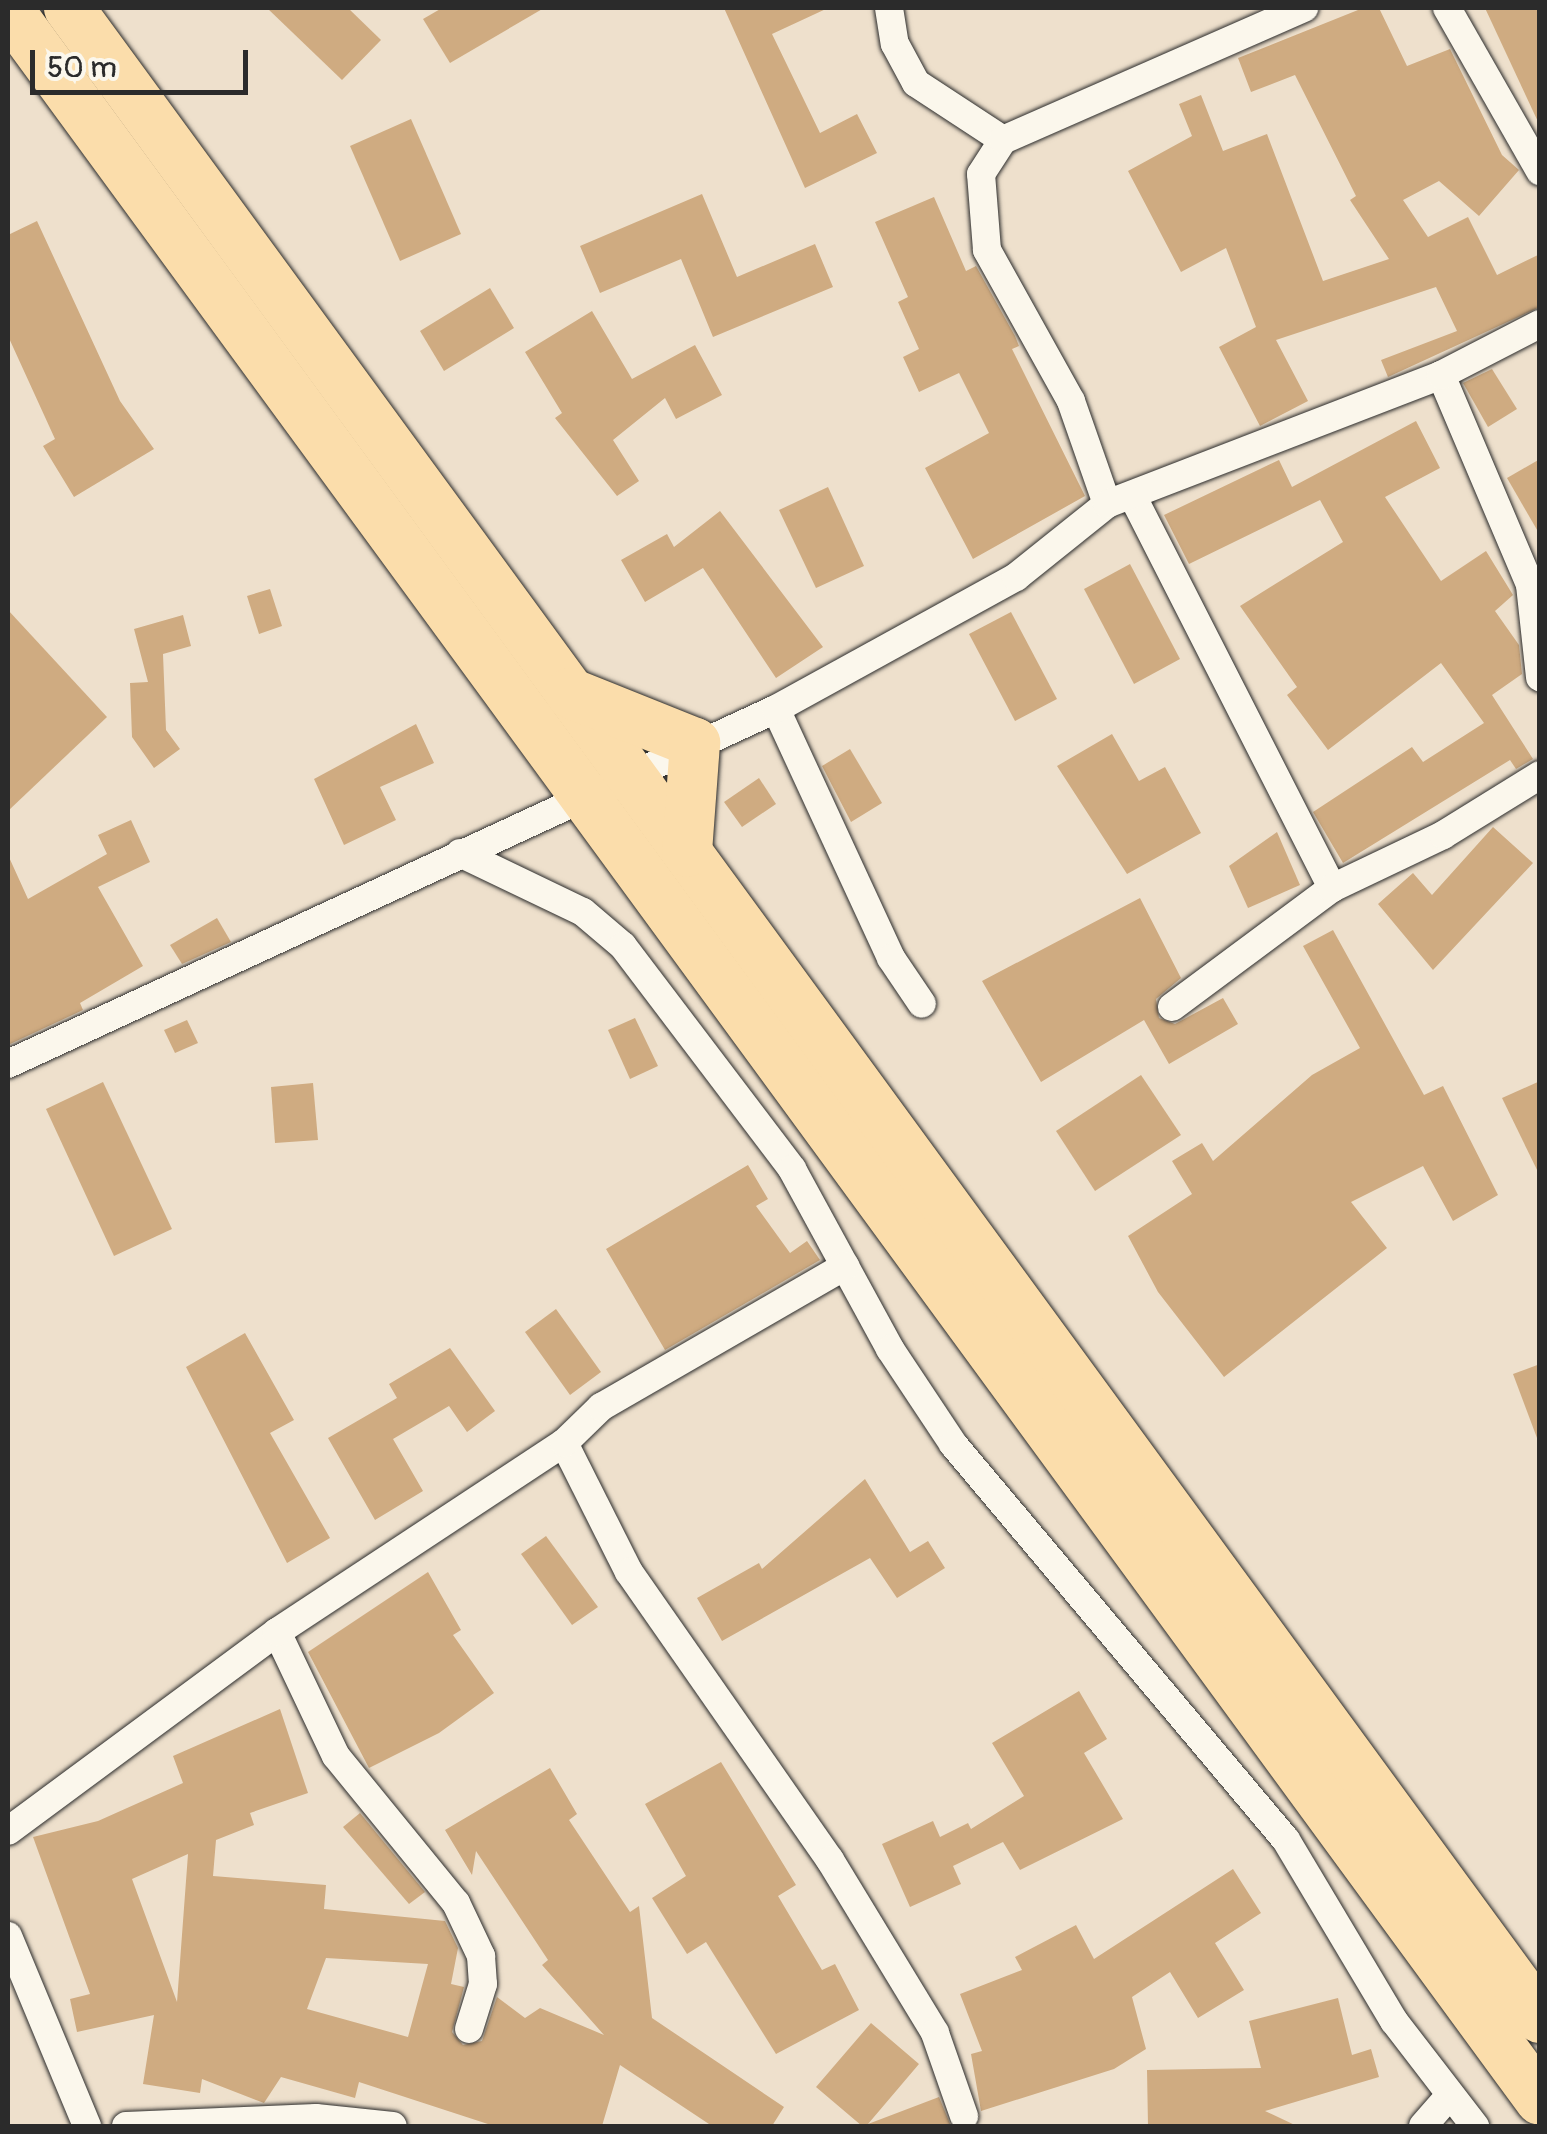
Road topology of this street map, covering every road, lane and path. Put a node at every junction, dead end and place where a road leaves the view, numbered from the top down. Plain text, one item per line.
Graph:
1 (69, 8) edge
2 (889, 8) edge
3 (1304, 8) edge
4 (1447, 8) edge
5 (8, 9) edge
6 (1003, 140) junction
7 (1540, 171) edge
8 (1540, 324) edge
9 (1441, 375) junction
10 (1120, 501) junction
11 (1540, 677) edge
12 (570, 693) junction
13 (776, 708) junction
14 (695, 743) junction
15 (630, 774) junction
16 (1540, 775) edge
17 (584, 796) junction
18 (687, 852) junction
19 (460, 853) junction
20 (1332, 888) junction
21 (922, 1004) dead end
22 (1172, 1007) dead end
23 (8, 1064) edge
24 (845, 1266) junction
25 (564, 1443) junction
26 (278, 1632) junction
27 (8, 1831) edge
28 (8, 1936) edge
29 (1540, 2018) edge
30 (469, 2030) dead end
31 (1450, 2096) junction
32 (1540, 2100) edge
33 (964, 2116) dead end
34 (87, 2126) edge
35 (126, 2126) edge
36 (393, 2126) edge
37 (1423, 2126) edge
38 (1475, 2126) edge

1 - 12 highway
2 - 6 street
3 - 6 street
4 - 7 street
5 - 17 highway
6 - 10 street
8 - 9 street
9 - 10 street
9 - 11 street
10 - 13 street
10 - 20 street
12 - 14 highway
12 - 15 highway
13 - 14 street
13 - 21 street
14 - 15 street
14 - 18 highway
15 - 17 street
15 - 18 highway
16 - 20 street
17 - 19 street
17 - 32 highway
18 - 29 highway
19 - 23 street
19 - 24 street
20 - 22 street
24 - 25 street
24 - 31 street
25 - 26 street
25 - 33 street
26 - 27 street
26 - 30 street
28 - 34 street
31 - 37 street
31 - 38 street
35 - 36 street

